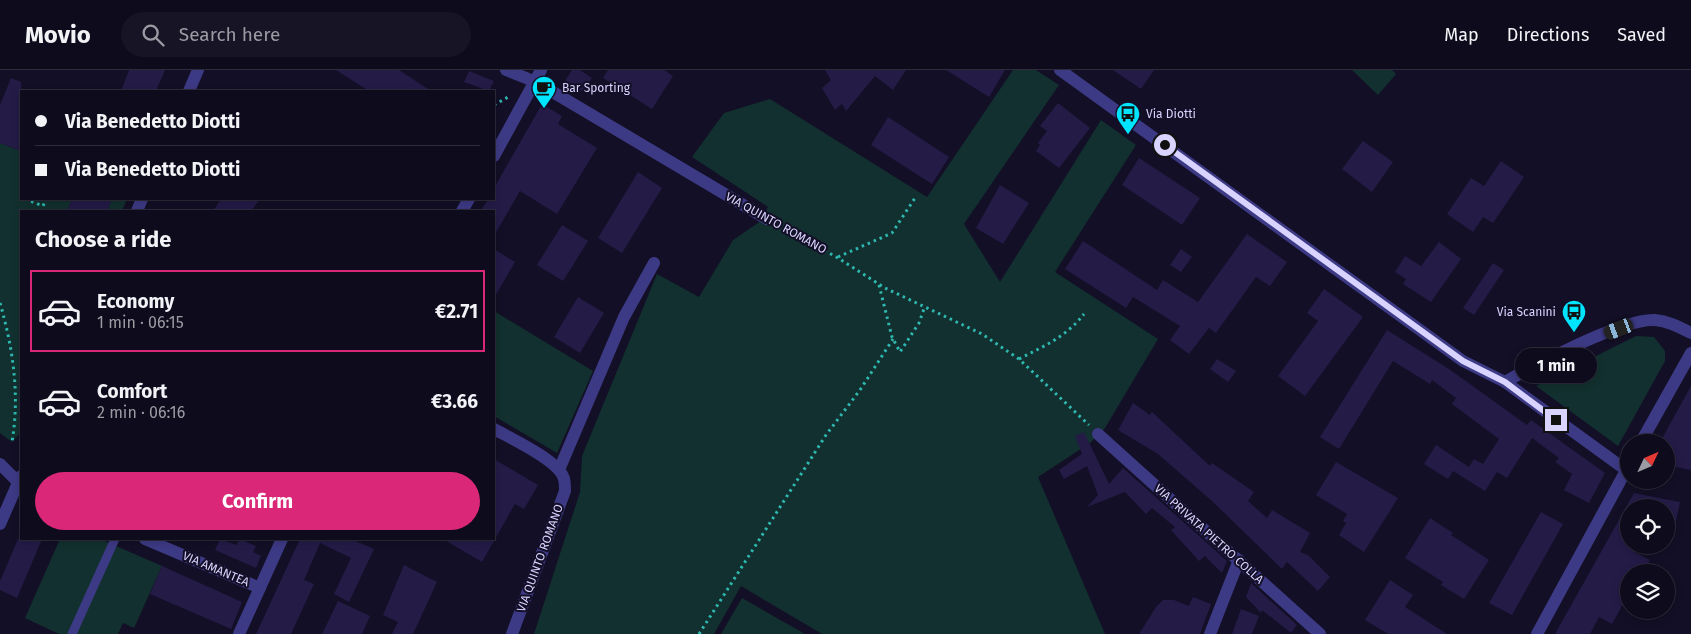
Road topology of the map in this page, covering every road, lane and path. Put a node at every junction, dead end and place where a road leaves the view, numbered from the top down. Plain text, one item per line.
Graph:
1 (198, 70) edge
2 (506, 70) edge
3 (541, 70) edge
4 (1060, 70) edge
5 (536, 82) junction
6 (189, 90) edge
7 (507, 98) dead end
8 (495, 104) edge
9 (495, 154) edge
10 (915, 198) dead end
11 (28, 200) edge
12 (46, 200) edge
13 (767, 219) joint
14 (838, 258) junction
15 (654, 263) dead end
16 (879, 285) junction
17 (0, 305) edge
18 (925, 306) junction
19 (1084, 314) dead end
20 (1691, 333) edge
21 (893, 339) junction
22 (1691, 353) edge
23 (1019, 359) junction
24 (1505, 382) junction
25 (495, 429) edge
26 (1098, 434) joint
27 (1645, 434) edge
28 (12, 442) dead end
29 (1620, 462) edge
30 (0, 464) edge
31 (559, 470) junction
32 (1620, 480) edge
33 (20, 482) edge
34 (0, 524) edge
35 (114, 540) edge
36 (147, 540) edge
37 (282, 540) edge
38 (1239, 560) junction
39 (260, 588) junction
40 (72, 634) edge
41 (240, 634) edge
42 (512, 634) edge
43 (699, 634) edge
44 (1210, 634) edge
45 (1320, 634) edge
46 (1536, 634) edge

1 - 6 street
2 - 5 street, VIA QUINTO ROMANO
3 - 5 street
4 - 24 street
5 - 9 street
5 - 13 street, VIA QUINTO ROMANO
7 - 8 path
10 - 14 path
11 - 12 path
13 - 14 path, VIA QUINTO ROMANO
14 - 16 path, VIA QUINTO ROMANO
15 - 31 street
16 - 18 path, VIA QUINTO ROMANO
16 - 21 path
17 - 28 path
18 - 21 path
18 - 23 path, VIA QUINTO ROMANO
19 - 23 path
20 - 24 street
21 - 43 path
22 - 27 street
23 - 26 path, VIA QUINTO ROMANO
24 - 29 street
25 - 31 street
26 - 38 street, VIA PRIVATA PIETRO COLLA
30 - 33 street
31 - 42 street, VIA QUINTO ROMANO
32 - 46 street
33 - 34 street
35 - 40 lane
36 - 39 street, VIA AMANTEA
37 - 39 street
38 - 44 street
38 - 45 street, VIA PRIVATA PIETRO COLLA
39 - 41 street

